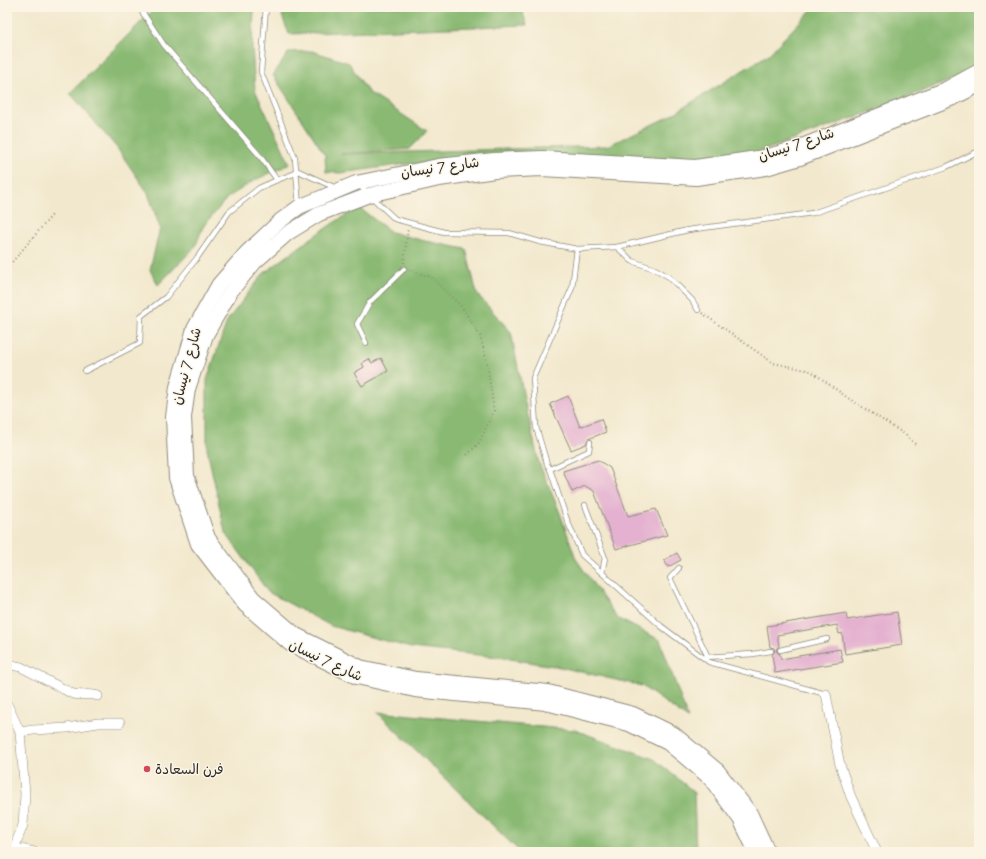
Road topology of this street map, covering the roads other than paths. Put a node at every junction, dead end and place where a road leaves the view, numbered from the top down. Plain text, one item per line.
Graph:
1 (138, 7) edge
2 (266, 7) edge
3 (979, 71) edge
4 (979, 85) edge
5 (979, 151) edge
6 (296, 172) junction
7 (277, 180) junction
8 (356, 183) junction
9 (340, 190) junction
10 (369, 195) junction
11 (299, 207) junction
12 (617, 247) junction
13 (577, 249) junction
14 (404, 269) road end
15 (698, 310) road end
16 (366, 343) dead end
17 (85, 371) dead end
18 (590, 442) dead end
19 (550, 469) junction
20 (585, 505) dead end
21 (679, 568) dead end
22 (602, 573) junction
23 (827, 640) dead end
24 (780, 650) dead end
25 (771, 651) dead end
26 (702, 657) junction
27 (708, 657) junction
28 (7, 664) edge
29 (826, 694) joint
30 (98, 696) dead end
31 (7, 704) edge
32 (120, 723) dead end
33 (20, 732) junction
34 (11, 847) edge
35 (34, 852) edge
36 (756, 852) edge
37 (768, 852) edge
38 (877, 852) edge

1 - 7 lane
2 - 6 lane
3 - 8 main road, شارع 7 نيسان
4 - 10 main road, شارع 7 نيسان
5 - 12 lane
6 - 7 lane
6 - 9 lane
6 - 11 lane
7 - 17 lane
8 - 9 main road, شارع 7 نيسان
8 - 10 lane
9 - 11 main road, شارع 7 نيسان
10 - 13 lane
10 - 37 main road, شارع 7 نيسان
11 - 36 main road, شارع 7 نيسان
12 - 13 lane
12 - 15 lane
13 - 19 lane
14 - 16 lane
18 - 19 lane
19 - 22 lane
20 - 22 lane
21 - 27 lane
22 - 26 lane
23 - 24 lane
25 - 27 lane
26 - 27 lane
26 - 29 lane
28 - 30 street
29 - 38 street
31 - 33 street
32 - 33 street
33 - 34 street
34 - 35 street

